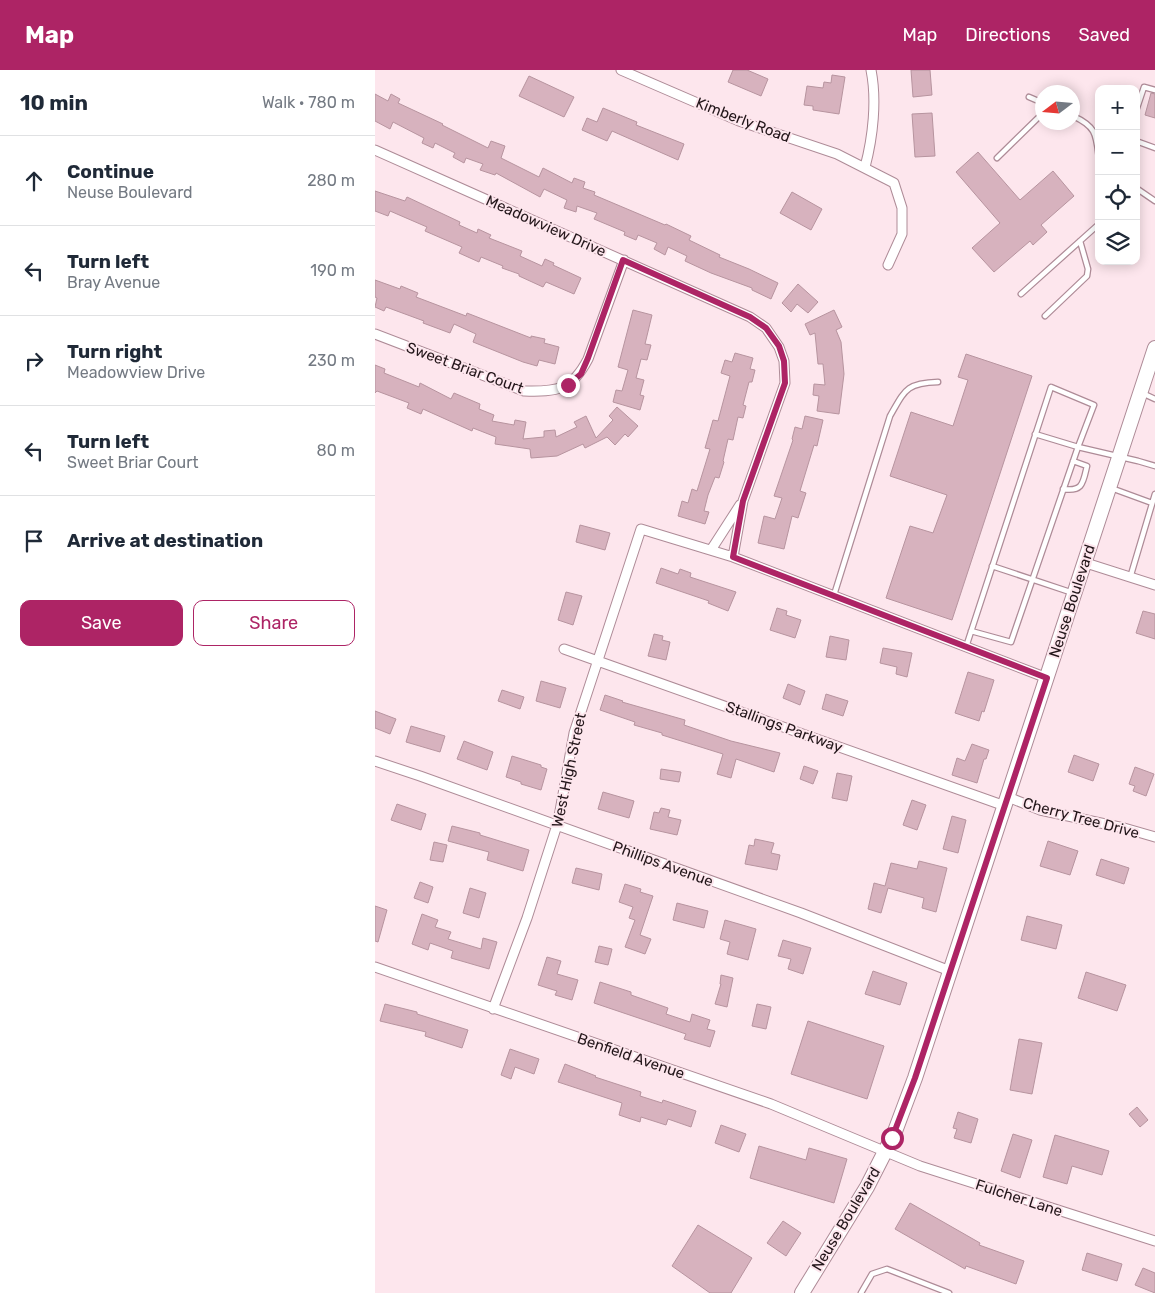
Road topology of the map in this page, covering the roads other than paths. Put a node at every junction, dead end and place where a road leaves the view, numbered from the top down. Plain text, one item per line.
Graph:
1 (621, 70) edge
2 (871, 70) edge
3 (1155, 90) edge
4 (1029, 97) dead end
5 (1035, 100) edge
6 (1140, 100) edge
7 (1080, 119) edge
8 (1035, 121) edge
9 (1095, 133) edge
10 (1140, 142) edge
11 (1155, 148) edge
12 (375, 150) edge
13 (997, 158) dead end
14 (865, 167) junction
15 (1140, 191) edge
16 (1155, 201) edge
17 (1095, 228) edge
18 (1080, 241) junction
19 (623, 260) junction
20 (888, 265) dead end
21 (1021, 294) dead end
22 (1045, 316) dead end
23 (375, 334) edge
24 (1155, 348) edge
25 (938, 382) dead end
26 (1140, 392) junction
27 (1155, 399) edge
28 (1035, 434) junction
29 (1078, 447) junction
30 (1119, 457) junction
31 (1073, 461) junction
32 (1155, 466) edge
33 (1109, 488) junction
34 (1063, 489) junction
35 (1155, 494) edge
36 (743, 501) junction
37 (1153, 503) junction
38 (1153, 510) edge
39 (711, 550) junction
40 (733, 557) junction
41 (1085, 563) junction
42 (992, 566) junction
43 (1130, 578) junction
44 (1032, 580) junction
45 (1155, 585) edge
46 (1075, 594) junction
47 (834, 596) junction
48 (971, 631) junction
49 (966, 646) junction
50 (563, 649) dead end
51 (597, 661) junction
52 (1047, 678) junction
53 (375, 761) edge
54 (1007, 802) junction
55 (557, 826) junction
56 (1155, 837) edge
57 (375, 967) edge
58 (950, 971) junction
59 (493, 1009) junction
60 (885, 1151) junction
61 (1155, 1241) edge
62 (802, 1293) edge
63 (861, 1293) edge
64 (949, 1293) edge

1 - 14 street, Kimberly Road
2 - 14 street
3 - 6 lane
4 - 5 lane
7 - 9 lane
8 - 13 lane
10 - 11 lane
12 - 19 street, Meadowview Drive
14 - 20 street
15 - 16 lane
17 - 18 lane
18 - 21 lane
18 - 22 lane
19 - 23 street, Sweet Briar Court
19 - 36 street, Meadowview Drive
24 - 26 main road, Neuse Boulevard
25 - 47 lane
26 - 27 lane
26 - 30 main road, Neuse Boulevard
28 - 29 lane
28 - 29 lane
28 - 42 lane
29 - 30 lane
29 - 31 lane
30 - 32 lane
30 - 33 main road, Neuse Boulevard
31 - 34 lane
31 - 34 lane
33 - 37 lane
33 - 41 main road, Neuse Boulevard
34 - 44 lane
35 - 37 lane
36 - 39 street, Meadowview Drive
36 - 40 street, Meadowview Drive
37 - 38 lane
38 - 43 lane
39 - 40 street
39 - 51 street, West High Street
40 - 47 street
41 - 43 street
41 - 46 main road, Neuse Boulevard
42 - 44 lane
42 - 48 lane
43 - 45 street
44 - 46 lane
44 - 48 lane
46 - 52 main road, Neuse Boulevard
47 - 49 street
48 - 49 lane
49 - 52 street
50 - 51 street, Stallings Parkway
51 - 54 street, Stallings Parkway
51 - 55 street, West High Street
52 - 54 main road, Neuse Boulevard
53 - 55 street, Phillips Avenue
54 - 56 street, Cherry Tree Drive
54 - 58 main road, Neuse Boulevard
55 - 58 street, Phillips Avenue
55 - 59 street, West High Street
57 - 59 street, Benfield Avenue
58 - 60 main road, Neuse Boulevard
59 - 60 street, Benfield Avenue
60 - 61 street, Fulcher Lane
60 - 62 main road, Neuse Boulevard
63 - 64 lane

